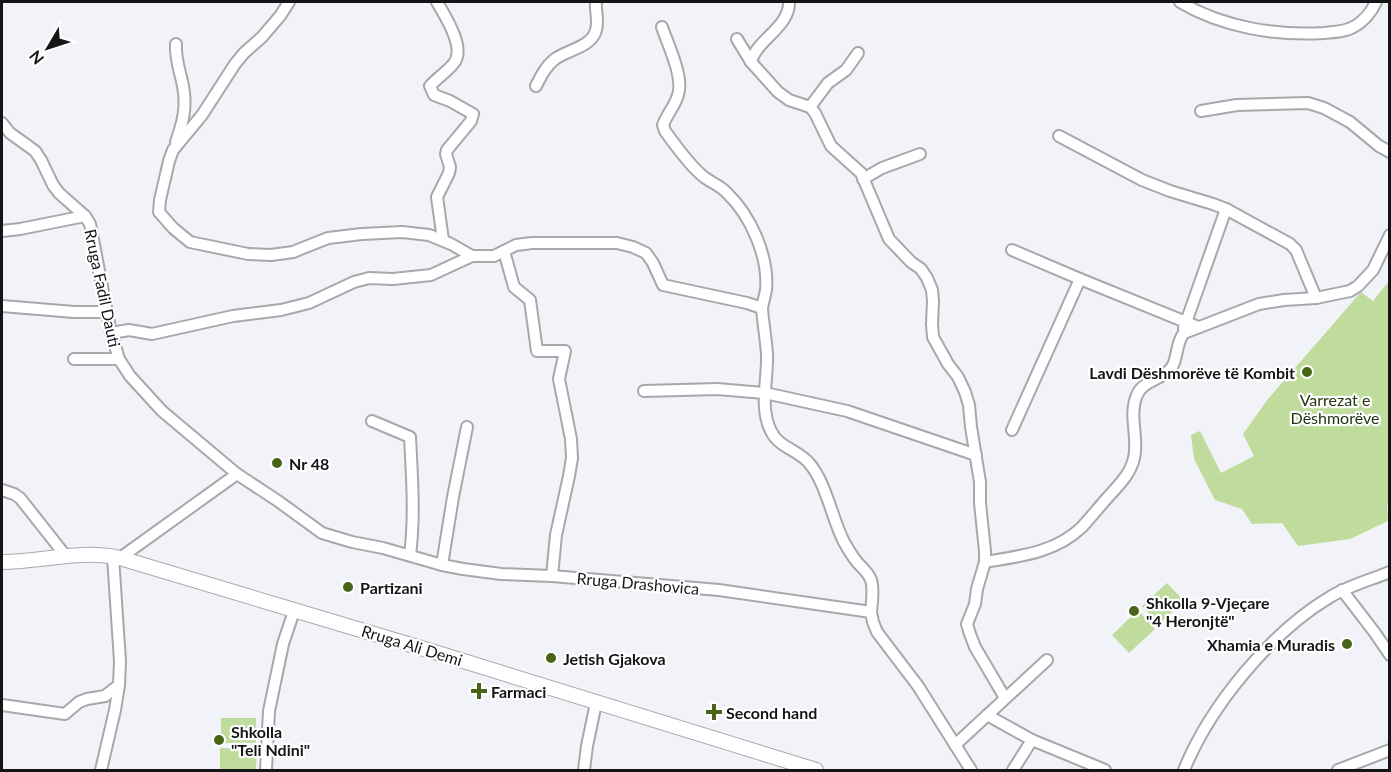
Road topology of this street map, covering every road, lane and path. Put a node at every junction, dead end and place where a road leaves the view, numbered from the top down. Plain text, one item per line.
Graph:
1 (289, 2) edge
2 (437, 2) edge
3 (596, 2) edge
4 (789, 2) edge
5 (1180, 2) edge
6 (1376, 2) edge
7 (662, 27) dead end
8 (737, 39) dead end
9 (176, 44) dead end
10 (858, 52) dead end
11 (752, 62) junction
12 (536, 86) dead end
13 (810, 107) junction
14 (1201, 111) dead end
15 (2, 123) edge
16 (1059, 136) dead end
17 (173, 150) junction
18 (1389, 152) edge
19 (920, 154) dead end
20 (863, 179) junction
21 (1226, 209) junction
22 (85, 216) junction
23 (2, 231) edge
24 (1389, 235) edge
25 (442, 240) junction
26 (1012, 250) dead end
27 (504, 251) junction
28 (472, 256) junction
29 (1080, 279) junction
30 (1316, 298) junction
31 (2, 306) edge
32 (762, 308) junction
33 (107, 312) junction
34 (1186, 323) junction
35 (1198, 327) junction
36 (111, 333) junction
37 (1181, 337) junction
38 (74, 359) dead end
39 (119, 359) junction
40 (644, 392) dead end
41 (765, 393) junction
42 (372, 421) dead end
43 (468, 427) dead end
44 (1012, 430) dead end
45 (976, 455) junction
46 (237, 474) junction
47 (2, 490) edge
48 (65, 555) junction
49 (410, 555) junction
50 (116, 558) junction
51 (2, 562) edge
52 (985, 562) junction
53 (442, 565) junction
54 (1389, 572) edge
55 (552, 576) junction
56 (1342, 590) junction
57 (294, 611) junction
58 (871, 612) junction
59 (1389, 655) edge
60 (1047, 660) dead end
61 (119, 685) junction
62 (1005, 698) junction
63 (596, 703) junction
64 (2, 705) edge
65 (987, 715) junction
66 (1032, 740) junction
67 (955, 745) junction
68 (1389, 750) edge
69 (101, 771) edge
70 (266, 771) edge
71 (584, 771) edge
72 (816, 771) edge
73 (971, 771) edge
74 (1013, 771) edge
75 (1105, 771) edge
76 (1184, 771) edge
77 (1338, 771) edge

1 - 17 street
2 - 25 street
3 - 12 street
4 - 11 street
5 - 6 street
7 - 32 street
8 - 11 street
9 - 17 street
10 - 13 street
11 - 13 street
13 - 20 street
14 - 18 street
15 - 22 street, Rruga Fadil Dauti
16 - 21 street
17 - 25 street
19 - 20 street
20 - 45 street
21 - 30 street
21 - 34 street
22 - 23 street
22 - 33 street, Rruga Fadil Dauti
24 - 30 street
25 - 28 street
26 - 29 street
27 - 28 street
27 - 32 street
27 - 55 street
28 - 36 street
29 - 34 street
29 - 44 street
30 - 35 street
31 - 33 street
32 - 41 street
33 - 36 street, Rruga Fadil Dauti
34 - 35 street
34 - 37 street
35 - 37 street
36 - 39 street, Rruga Fadil Dauti
37 - 52 street
38 - 39 street
39 - 46 street, Rruga Fadil Dauti
40 - 41 street
41 - 45 street
41 - 58 street
42 - 49 street
43 - 53 street
45 - 52 street
46 - 49 street, Rruga Drashovica
46 - 50 street
47 - 48 street
48 - 50 main road, Rruga Ali Demi
48 - 51 main road, Rruga Ali Demi
49 - 53 street, Rruga Drashovica
50 - 57 main road, Rruga Ali Demi
50 - 61 street
52 - 62 street
53 - 55 street, Rruga Drashovica
54 - 56 street
55 - 58 street, Rruga Drashovica
56 - 59 street
56 - 76 street
57 - 63 main road, Rruga Ali Demi
57 - 70 street
58 - 67 street
60 - 62 street
61 - 64 street
61 - 69 street
62 - 65 street
63 - 71 street
63 - 72 main road, Rruga Ali Demi
65 - 66 street
65 - 67 street
66 - 74 street
66 - 75 street
67 - 73 street
68 - 77 street

